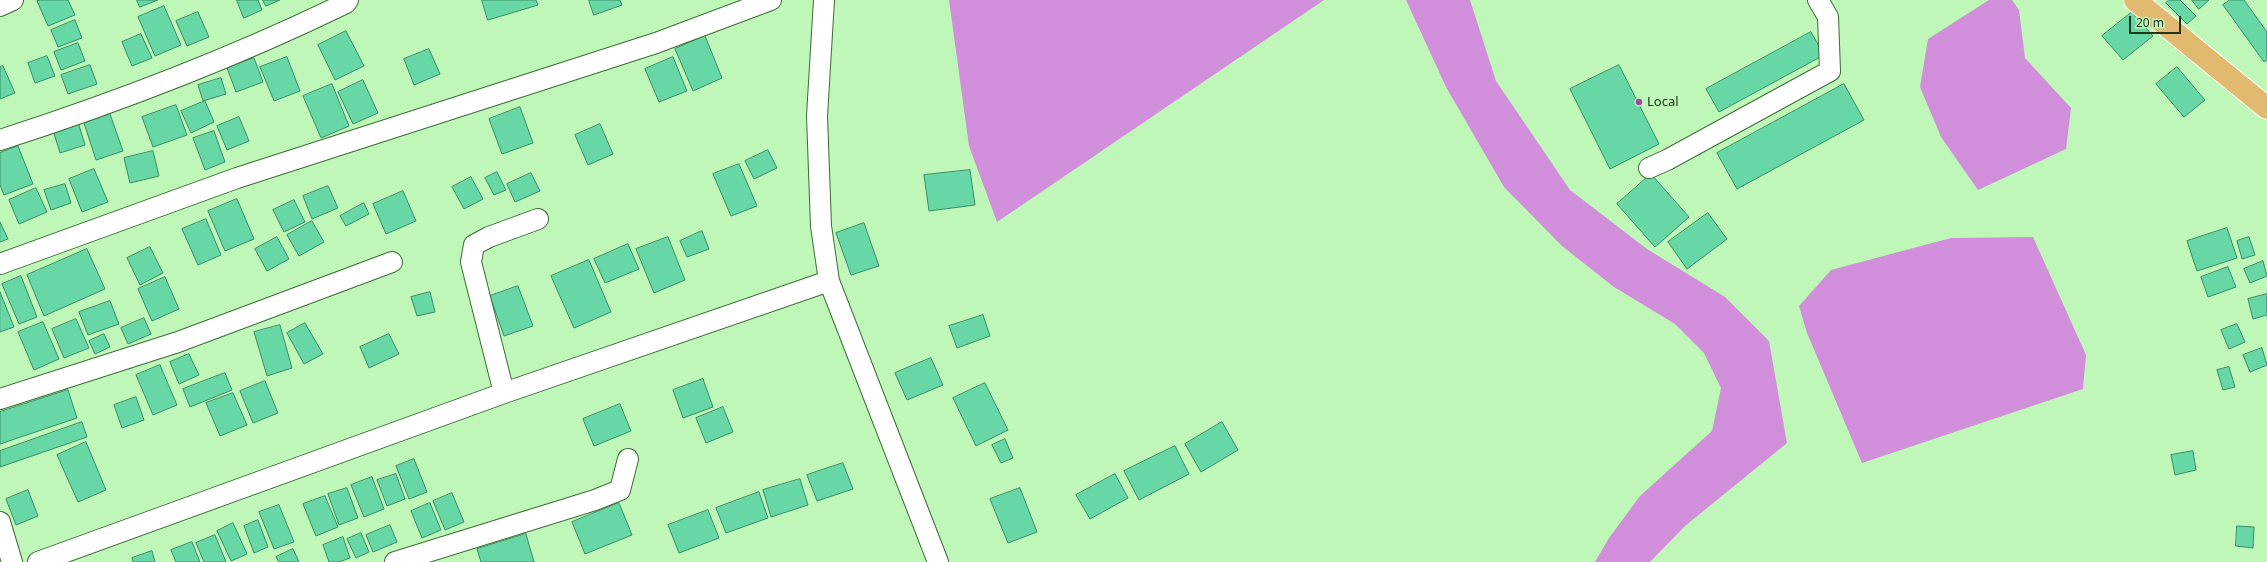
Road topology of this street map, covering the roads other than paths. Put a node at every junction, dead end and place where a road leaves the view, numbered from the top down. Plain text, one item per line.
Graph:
1 (13, 0) edge
2 (348, 0) edge
3 (771, 0) edge
4 (824, 0) edge
5 (1818, 0) edge
6 (2135, 0) edge
7 (0, 6) edge
8 (2267, 108) edge
9 (0, 140) edge
10 (1649, 168) dead end
11 (538, 219) dead end
12 (392, 262) dead end
13 (0, 264) edge
14 (829, 281) junction
15 (504, 393) junction
16 (0, 399) edge
17 (628, 459) dead end
18 (0, 522) edge
19 (12, 562) edge
20 (38, 562) edge
21 (395, 562) edge
22 (938, 562) edge

1 - 7 street
2 - 9 street
3 - 13 street
4 - 14 street
5 - 10 street
6 - 8 highway
11 - 15 street
12 - 16 street
14 - 15 street
14 - 22 street
15 - 20 street
17 - 21 street
18 - 19 street

